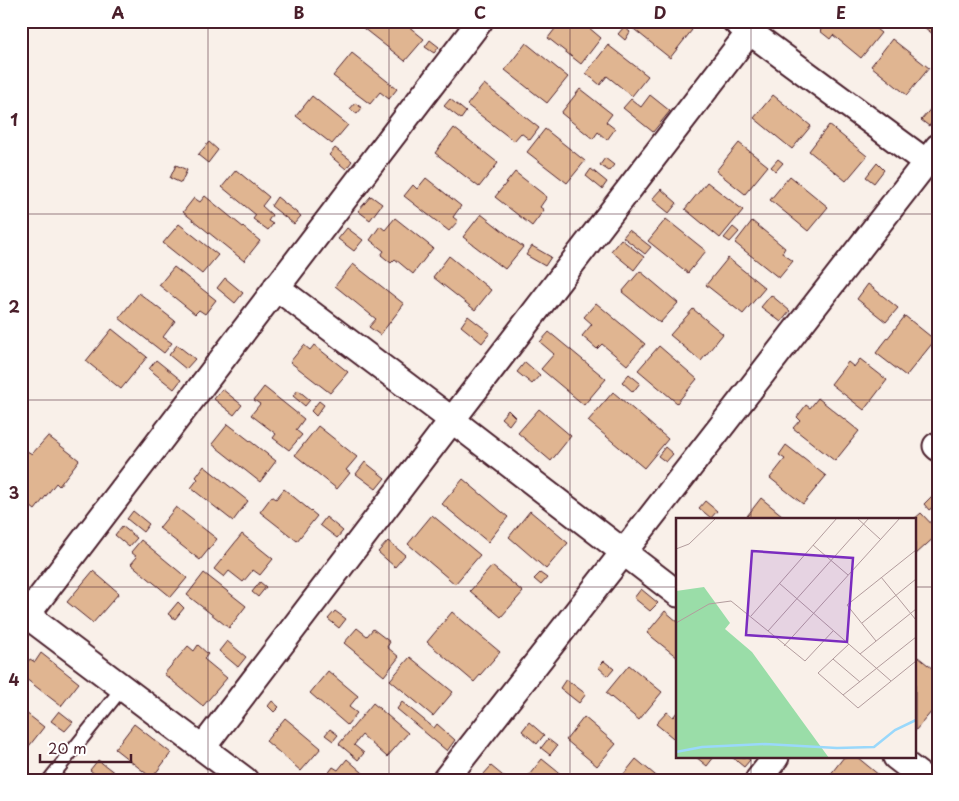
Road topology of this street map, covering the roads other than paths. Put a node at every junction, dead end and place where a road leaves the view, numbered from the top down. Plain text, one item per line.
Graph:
1 (480, 21) edge
2 (748, 25) edge
3 (932, 154) edge
4 (276, 287) junction
5 (452, 420) junction
6 (623, 553) junction
7 (676, 593) edge
8 (23, 616) edge
9 (123, 687) junction
10 (203, 747) junction
11 (775, 758) edge
12 (897, 758) edge
13 (49, 780) edge
14 (244, 780) edge
15 (445, 780) edge
16 (758, 780) edge
17 (926, 780) edge

1 - 4 street
2 - 3 street
2 - 5 street
3 - 6 street
4 - 5 street
4 - 8 street
5 - 6 street
5 - 10 street
6 - 7 street
6 - 15 street
8 - 9 street
9 - 10 street
9 - 13 lane
10 - 14 street
11 - 16 street
12 - 17 street

